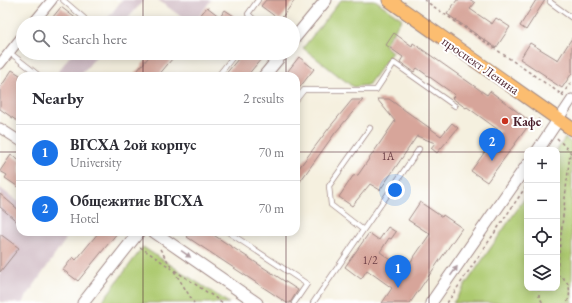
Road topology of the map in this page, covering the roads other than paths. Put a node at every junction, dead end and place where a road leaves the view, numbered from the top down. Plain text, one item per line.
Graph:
1 (52, 0) edge
2 (62, 0) edge
3 (258, 0) edge
4 (326, 0) edge
5 (389, 0) edge
6 (550, 0) edge
7 (39, 16) edge
8 (82, 16) edge
9 (250, 16) edge
10 (572, 18) edge
11 (300, 32) edge
12 (16, 44) edge
13 (9, 52) junction
14 (16, 58) edge
15 (19, 60) edge
16 (231, 60) edge
17 (277, 60) edge
18 (0, 64) edge
19 (34, 72) edge
20 (221, 72) edge
21 (267, 72) edge
22 (300, 95) edge
23 (571, 100) edge
24 (455, 106) dead end
25 (558, 120) junction
26 (0, 128) edge
27 (370, 128) dead end
28 (572, 129) edge
29 (16, 138) edge
30 (540, 147) edge
31 (418, 149) dead end
32 (524, 169) edge
33 (362, 229) junction
34 (136, 236) edge
35 (160, 236) edge
36 (234, 236) edge
37 (83, 303) edge
38 (257, 303) edge
39 (294, 303) edge
40 (312, 303) edge
41 (431, 303) edge

1 - 7 street
2 - 8 lane
3 - 9 lane
4 - 11 street
5 - 25 main road, проспект Ленина
6 - 10 lane
12 - 13 street
13 - 14 lane
13 - 18 street
15 - 19 lane
16 - 20 lane
17 - 21 street
22 - 24 lane
23 - 25 street
25 - 28 main road, проспект Ленина
25 - 30 street
26 - 29 street
27 - 33 lane
31 - 33 lane
41 -> 32 street
33 - 40 lane
34 - 37 street
35 -> 38 street
36 - 39 lane

